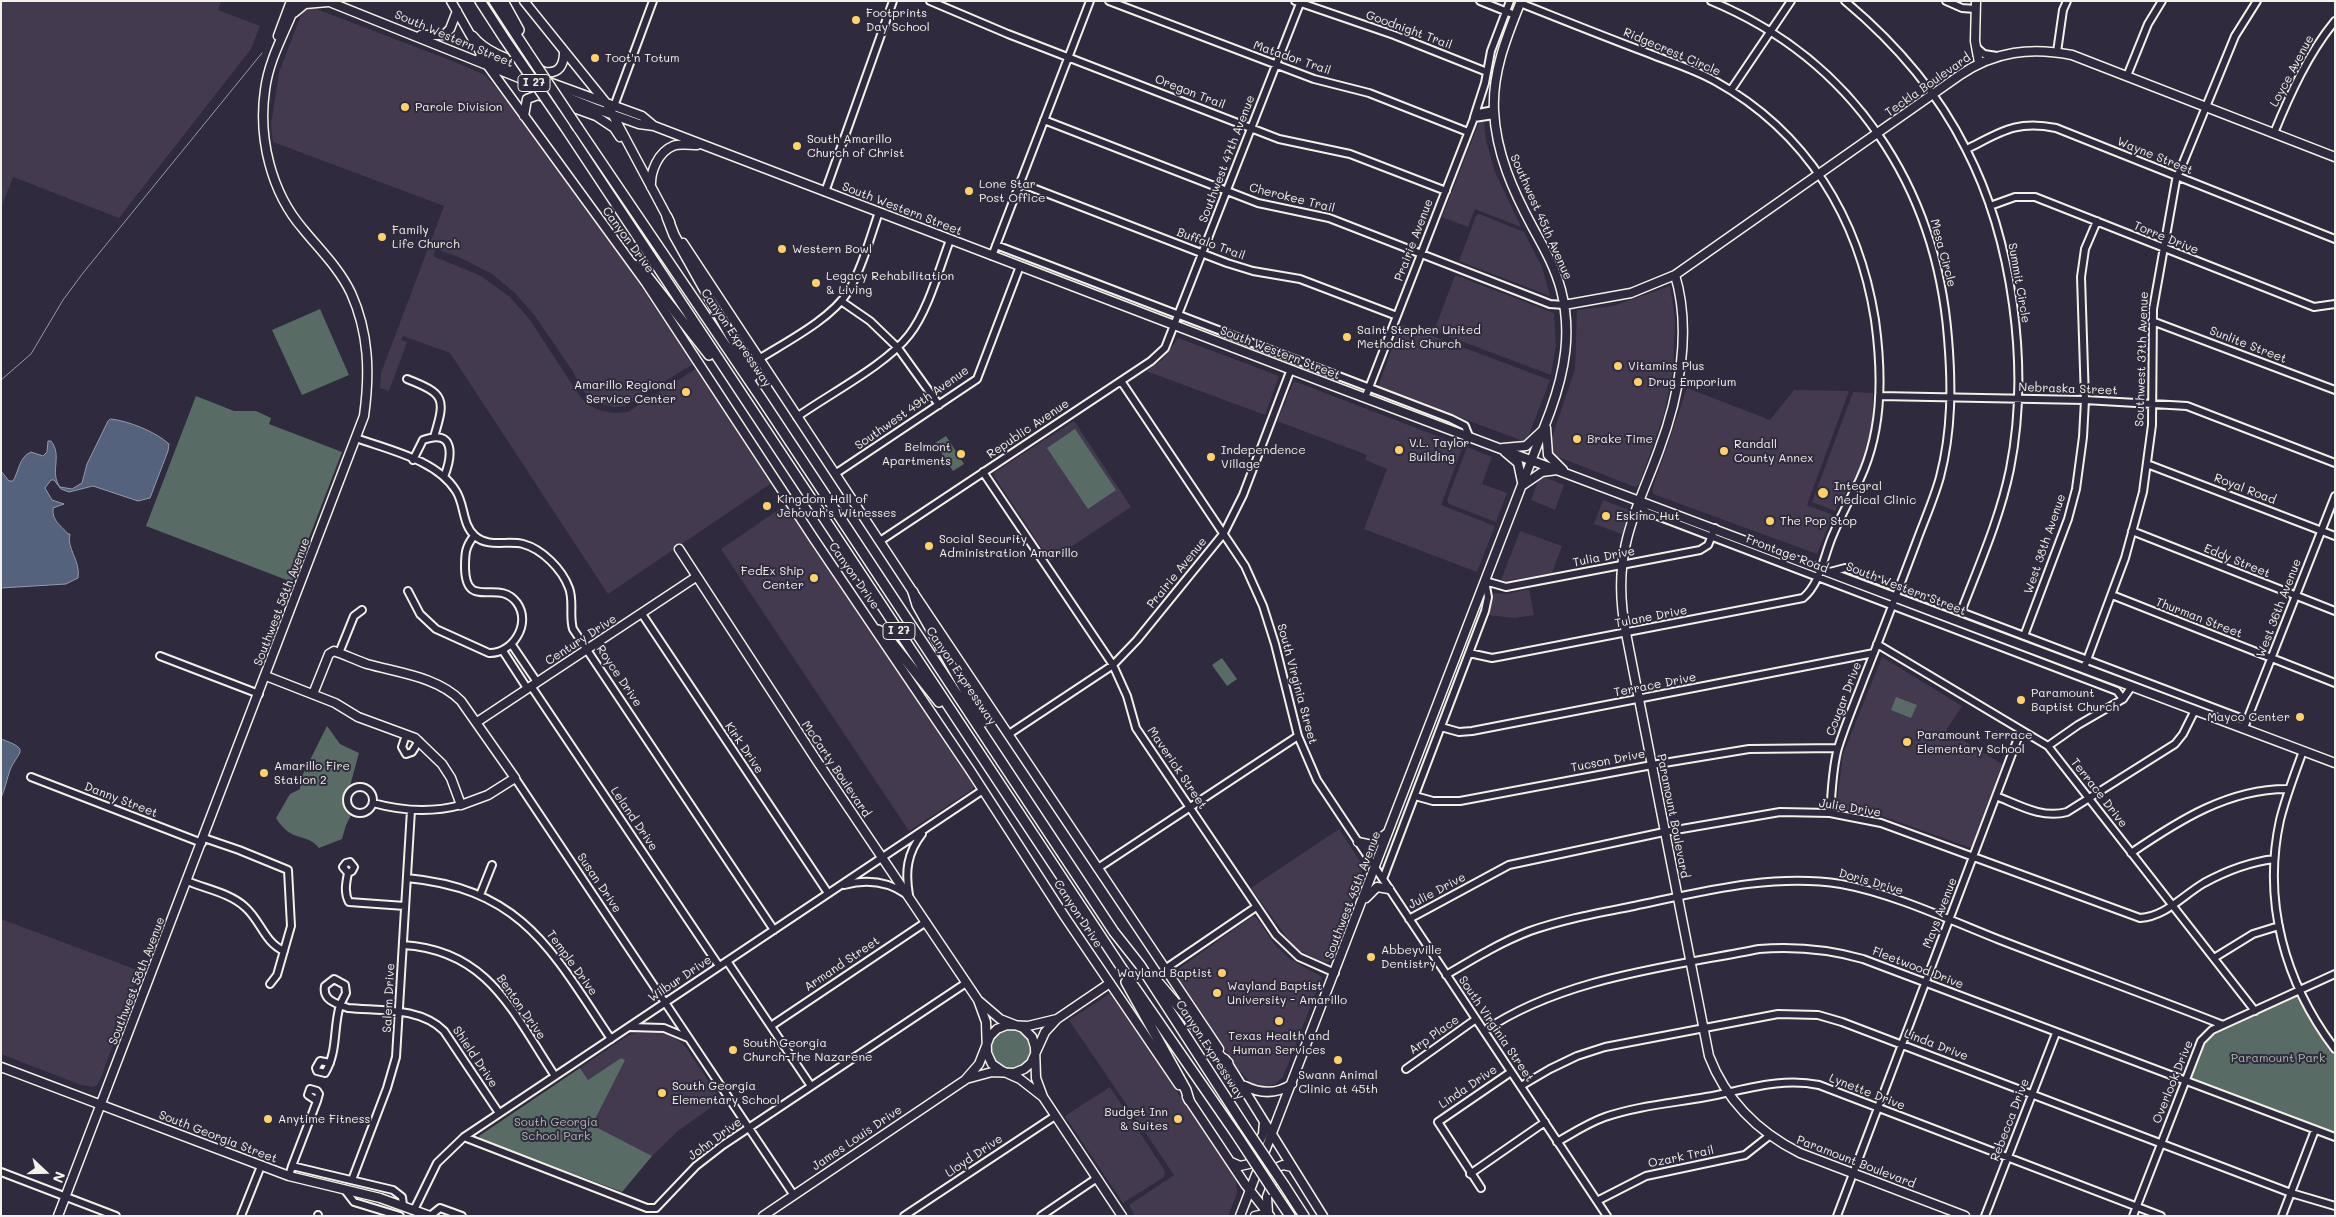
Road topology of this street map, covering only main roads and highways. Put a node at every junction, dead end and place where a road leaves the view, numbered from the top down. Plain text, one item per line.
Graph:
1 (285, 1) edge
2 (291, 1) edge
3 (297, 1) edge
4 (328, 1) edge
5 (451, 1) edge
6 (494, 1) edge
7 (503, 1) edge
8 (524, 1) edge
9 (1520, 2) edge
10 (480, 4) edge
11 (1975, 5) edge
12 (457, 11) junction
13 (292, 16) junction
14 (280, 30) junction
15 (413, 34) junction
16 (276, 48) junction
17 (528, 50) junction
18 (455, 51) junction
19 (564, 52) junction
20 (482, 57) junction
21 (1979, 63) junction
22 (488, 66) junction
23 (610, 105) junction
24 (524, 116) junction
25 (614, 116) junction
26 (654, 126) junction
27 (703, 145) junction
28 (633, 155) junction
29 (2335, 157) edge
30 (651, 189) junction
31 (667, 217) junction
32 (634, 265) junction
33 (1675, 275) junction
34 (1564, 305) junction
35 (723, 367) junction
36 (764, 401) junction
37 (1545, 426) junction
38 (1502, 448) junction
39 (1532, 460) junction
40 (1562, 471) junction
41 (1522, 486) junction
42 (1639, 502) junction
43 (679, 549) dead end
44 (696, 577) junction
45 (912, 592) junction
46 (878, 630) junction
47 (266, 676) junction
48 (313, 694) junction
49 (477, 722) junction
50 (961, 726) junction
51 (2335, 762) edge
52 (1013, 777) junction
53 (1390, 830) junction
54 (1358, 842) road end
55 (1389, 889) road end
56 (1362, 902) junction
57 (1090, 919) junction
58 (1140, 965) junction
59 (1110, 983) junction
60 (978, 1000) junction
61 (1057, 1019) junction
62 (1015, 1025) junction
63 (988, 1042) junction
64 (1034, 1055) junction
65 (1228, 1063) junction
66 (1, 1067) edge
67 (1007, 1073) junction
68 (964, 1080) junction
69 (1292, 1084) junction
70 (1244, 1086) junction
71 (1043, 1097) junction
72 (1189, 1100) junction
73 (102, 1105) junction
74 (1264, 1119) junction
75 (1272, 1136) junction
76 (1231, 1162) junction
77 (1292, 1167) junction
78 (1250, 1190) junction
79 (1269, 1214) edge
80 (58, 1216) edge
81 (430, 1216) edge
82 (763, 1216) edge
83 (1122, 1216) edge
84 (1240, 1216) edge
85 (1255, 1216) edge
86 (1290, 1216) edge
87 (1304, 1216) edge
88 (1324, 1216) edge
89 (1965, 1216) edge

1 - 14 main road
2 - 14 main road
3 - 13 main road, Southwest 58th Avenue
4 - 13 main road
4 - 15 main road, South Western Street
5 - 12 main road, Canyon Drive
6 - 17 highway
7 - 17 highway
8 - 19 main road
9 - 34 main road, Southwest 45th Avenue
10 - 35 highway, Canyon Expressway / I 27, bridge
11 - 21 main road
12 - 15 main road
12 - 19 main road
12 - 20 main road, Canyon Drive
13 - 16 main road, Southwest 58th Avenue
14 - 16 main road
15 - 18 main road, South Western Street
16 - 47 main road, Southwest 58th Avenue
17 - 36 highway, Canyon Expressway / I 27, bridge
18 - 20 main road
18 - 22 main road, South Western Street
19 - 23 main road
20 - 22 main road, Canyon Drive
20 - 23 main road
21 - 29 main road, Teckla Boulevard
21 - 33 main road, Teckla Boulevard
22 - 24 main road, Canyon Drive
22 - 25 main road, South Western Street
23 - 25 main road
23 - 26 main road
24 - 28 main road
24 - 32 main road, Canyon Drive
25 - 26 main road, South Western Street
25 - 28 main road
26 - 27 main road, South Western Street
27 - 30 main road
27 - 38 main road, South Western Street
28 - 30 main road
30 - 31 main road
31 - 36 highway
31 - 45 main road
32 - 35 highway
32 - 46 main road, Canyon Drive
33 - 34 main road, Teckla Boulevard
33 - 42 main road, Paramount Boulevard
34 - 37 main road, Southwest 45th Avenue
35 - 50 highway, Canyon Expressway / I 27
36 - 52 highway, Canyon Expressway / I 27
37 - 38 main road
37 - 39 main road, Southwest 45th Avenue
37 - 40 main road
38 - 39 main road, South Western Street
38 - 41 main road
39 - 40 main road, South Western Street
39 - 41 main road, Southwest 45th Avenue
40 - 41 main road
40 - 42 main road, South Western Street
41 - 53 main road, Southwest 45th Avenue
42 - 51 main road, South Western Street
42 - 89 main road, Paramount Boulevard
43 - 44 main road, McCarty Boulevard
44 - 49 main road, Century Drive
44 - 60 main road, McCarty Boulevard
45 - 52 highway
45 - 65 main road
46 - 50 highway
46 - 59 main road, Canyon Drive
47 - 48 main road
47 - 73 main road, Southwest 58th Avenue
48 - 49 main road, Susan Drive
48 - 49 main road, Susan Drive
50 - 57 highway, Canyon Expressway / I 27
52 - 58 highway, Canyon Expressway / I 27
53 - 54 main road
53 - 56 main road, Southwest 45th Avenue
55 - 56 main road
56 - 69 main road, Southwest 45th Avenue
57 - 72 highway
57 - 86 highway, Canyon Expressway / I 27, bridge
58 - 65 highway
58 - 87 highway, Canyon Expressway / I 27, bridge
59 - 61 main road, James Louis Drive
59 - 72 main road, Canyon Drive
60 - 62 main road, McCarty Boulevard
60 - 63 main road, McCarty Boulevard
61 - 62 main road, James Louis Drive
61 - 64 main road, James Louis Drive
62 - 63 main road, James Louis Drive
62 - 64 main road, McCarty Boulevard
63 - 67 main road, McCarty Boulevard
63 - 68 main road, James Louis Drive
64 - 67 main road, James Louis Drive
64 - 71 main road, McCarty Boulevard
65 - 70 main road
66 - 73 main road, South Georgia Street
67 - 68 main road, James Louis Drive
67 - 71 main road, McCarty Boulevard
68 - 82 main road, James Louis Drive
69 - 70 main road
69 - 75 main road, Southwest 45th Avenue
70 - 74 main road
71 - 83 main road
72 - 76 main road, Canyon Drive
73 - 80 main road, Southwest 58th Avenue
73 - 81 main road, South Georgia Street
74 - 75 main road
74 - 76 main road
75 - 77 main road
75 - 78 main road, Southwest 45th Avenue
76 - 78 main road, Canyon Drive
77 - 79 main road
77 - 88 main road
78 - 79 main road, Canyon Drive
78 - 84 main road, Southwest 45th Avenue
79 - 85 main road

